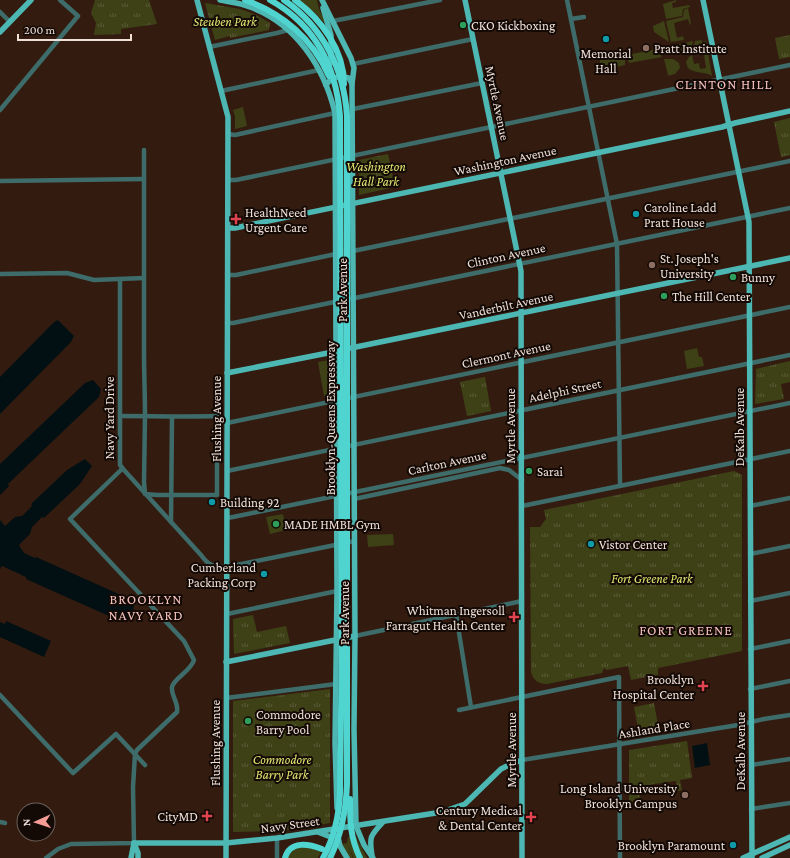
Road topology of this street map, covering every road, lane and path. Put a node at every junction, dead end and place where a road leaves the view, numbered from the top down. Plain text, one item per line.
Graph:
1 (26, 0) edge
2 (31, 0) edge
3 (60, 0) edge
4 (197, 0) edge
5 (220, 0) edge
6 (245, 0) edge
7 (270, 0) edge
8 (284, 0) edge
9 (295, 0) edge
10 (322, 0) edge
11 (440, 0) edge
12 (465, 0) edge
13 (567, 0) edge
14 (703, 0) edge
15 (0, 12) edge
16 (584, 17) dead end
17 (571, 19) junction
18 (8, 21) junction
19 (333, 21) junction
20 (0, 27) edge
21 (288, 30) junction
22 (0, 32) edge
23 (473, 39) junction
24 (310, 40) junction
25 (209, 47) junction
26 (353, 64) junction
27 (790, 65) edge
28 (319, 70) junction
29 (720, 80) junction
30 (482, 83) junction
31 (352, 84) junction
32 (326, 85) junction
33 (344, 90) junction
34 (221, 91) junction
35 (590, 106) junction
36 (0, 110) edge
37 (353, 110) junction
38 (790, 111) edge
39 (335, 113) junction
40 (729, 125) junction
41 (491, 126) junction
42 (228, 134) junction
43 (144, 150) dead end
44 (599, 152) junction
45 (353, 156) junction
46 (335, 159) junction
47 (790, 161) edge
48 (738, 171) junction
49 (501, 172) junction
50 (144, 179) junction
51 (228, 180) junction
52 (0, 181) edge
53 (609, 198) junction
54 (353, 203) junction
55 (336, 206) junction
56 (790, 208) edge
57 (748, 217) junction
58 (510, 218) junction
59 (226, 228) junction
60 (617, 244) junction
61 (353, 251) junction
62 (336, 254) junction
63 (790, 258) edge
64 (520, 264) junction
65 (749, 266) junction
66 (0, 274) edge
67 (227, 275) junction
68 (144, 278) junction
69 (120, 279) junction
70 (619, 293) junction
71 (353, 298) junction
72 (336, 302) junction
73 (790, 307) edge
74 (521, 313) junction
75 (750, 315) junction
76 (227, 323) junction
77 (619, 342) junction
78 (354, 348) junction
79 (336, 351) junction
80 (790, 355) edge
81 (521, 362) junction
82 (750, 364) junction
83 (227, 373) junction
84 (619, 391) junction
85 (354, 397) junction
86 (336, 400) junction
87 (790, 403) edge
88 (521, 411) junction
89 (750, 411) junction
90 (120, 416) junction
91 (145, 416) junction
92 (172, 417) junction
93 (227, 423) junction
94 (619, 438) junction
95 (354, 445) junction
96 (336, 449) junction
97 (790, 450) edge
98 (522, 458) junction
99 (750, 459) junction
100 (122, 469) junction
101 (227, 471) junction
102 (522, 480) junction
103 (620, 485) junction
104 (145, 494) junction
105 (171, 495) junction
106 (336, 496) junction
107 (354, 496) junction
108 (790, 498) edge
109 (522, 506) junction
110 (750, 506) junction
111 (227, 518) junction
112 (170, 522) junction
113 (355, 541) junction
114 (336, 545) junction
115 (790, 546) edge
116 (750, 554) junction
117 (226, 567) junction
118 (337, 591) junction
119 (790, 593) edge
120 (522, 601) junction
121 (750, 601) junction
122 (226, 614) junction
123 (456, 614) junction
124 (355, 636) junction
125 (336, 639) junction
126 (790, 641) edge
127 (750, 649) junction
128 (226, 662) junction
129 (790, 681) edge
130 (336, 684) junction
131 (750, 689) junction
132 (0, 695) edge
133 (522, 696) junction
134 (226, 698) junction
135 (471, 707) junction
136 (459, 710) dead end
137 (790, 715) edge
138 (750, 722) junction
139 (354, 741) junction
140 (335, 742) junction
141 (620, 745) junction
142 (135, 754) junction
143 (790, 758) edge
144 (522, 760) junction
145 (146, 765) dead end
146 (347, 765) junction
147 (751, 765) junction
148 (336, 788) junction
149 (355, 788) junction
150 (790, 803) edge
151 (751, 809) junction
152 (383, 822) junction
153 (356, 826) junction
154 (337, 829) junction
155 (318, 832) junction
156 (328, 836) dead end
157 (790, 837) edge
158 (277, 838) junction
159 (134, 843) junction
160 (226, 843) junction
161 (790, 846) edge
162 (322, 849) dead end
163 (752, 856) edge
164 (327, 857) edge
165 (46, 858) edge
166 (132, 858) edge
167 (138, 858) edge
168 (226, 858) edge
169 (277, 858) edge
170 (285, 858) edge
171 (347, 858) edge
172 (360, 858) edge
173 (373, 858) edge
174 (522, 858) edge
175 (620, 858) edge
176 (743, 858) edge
177 (762, 858) edge

1 - 18 main road
2 - 18 main road
3 - 36 street
4 - 25 main road, Flushing Avenue
5 - 21 main road
6 - 24 highway
7 - 24 highway
8 - 33 highway, Brooklyn-Queens Expressway
9 - 33 highway
10 - 19 main road, Park Avenue
10 - 32 main road, Park Avenue
11 - 19 street
12 - 23 main road, Myrtle Avenue
13 - 17 street
14 - 29 main road, DeKalb Avenue
15 - 18 street
16 - 17 street
17 - 35 street
18 - 20 main road
18 - 22 main road
19 - 26 main road, Park Avenue
21 - 25 street
21 - 28 main road
23 - 26 street
23 - 30 main road, Myrtle Avenue
24 - 164 highway, Brooklyn-Queens Expressway
25 - 34 main road, Flushing Avenue
26 - 31 main road, Park Avenue
27 - 29 street
28 - 32 main road
28 - 34 street
29 - 35 street
29 - 40 main road, DeKalb Avenue
30 - 37 street
30 - 41 main road, Myrtle Avenue
31 - 32 main road
31 - 37 main road, Park Avenue
32 - 39 main road, Park Avenue
33 - 146 highway, Brooklyn-Queens Expressway
34 - 42 main road, Flushing Avenue
35 - 41 street
35 - 44 street
37 - 45 main road, Park Avenue
38 - 40 main road, Washington Avenue
39 - 42 street
39 - 46 main road, Park Avenue
40 - 44 main road, Washington Avenue
40 - 48 main road, DeKalb Avenue
41 - 45 street
41 - 49 main road, Myrtle Avenue
42 - 51 main road, Flushing Avenue
43 - 50 street
44 - 49 main road, Washington Avenue
44 - 53 street
45 - 46 street
45 - 54 main road, Park Avenue
46 - 51 street
46 - 55 main road, Park Avenue
47 - 48 street
48 - 53 street
48 - 57 main road, DeKalb Avenue
49 - 54 main road, Washington Avenue
49 - 58 main road, Myrtle Avenue
50 - 52 street
50 - 68 street
51 - 59 main road, Flushing Avenue
53 - 58 street
53 - 60 street
54 - 55 main road, Washington Avenue
54 - 61 main road, Park Avenue
55 - 59 main road, Washington Avenue
55 - 62 main road, Park Avenue
56 - 57 street, Clinton Avenue
57 - 60 street, Clinton Avenue
57 - 65 main road, DeKalb Avenue
58 - 61 street
58 - 64 main road, Myrtle Avenue
59 - 67 main road, Flushing Avenue
60 - 64 street, Clinton Avenue
60 - 70 street
61 - 71 main road, Park Avenue
62 - 67 street
62 - 72 main road, Park Avenue
63 - 65 main road, Vanderbilt Avenue
64 - 71 street, Clinton Avenue
64 - 74 main road, Myrtle Avenue
65 - 70 main road, Vanderbilt Avenue
65 - 75 main road, DeKalb Avenue
66 - 69 street
67 - 76 main road, Flushing Avenue
68 - 69 street
68 - 91 street
69 - 90 street, Navy Yard Drive
70 - 74 main road, Vanderbilt Avenue
70 - 77 street
71 - 72 street, Clinton Avenue
71 - 78 main road, Park Avenue
72 - 76 street, Clinton Avenue
72 - 79 main road, Park Avenue
73 - 75 street, Clermont Avenue
74 - 78 main road, Vanderbilt Avenue
74 - 81 main road, Myrtle Avenue
75 - 77 street, Clermont Avenue
75 - 82 main road, DeKalb Avenue
76 - 83 main road, Flushing Avenue
77 - 81 street, Clermont Avenue
77 - 84 street
78 - 79 main road, Vanderbilt Avenue
78 - 85 main road, Park Avenue
79 - 83 main road, Vanderbilt Avenue
79 - 86 main road, Park Avenue
80 - 82 street, Adelphi Street
81 - 85 street, Clermont Avenue
81 - 88 main road, Myrtle Avenue
82 - 84 street, Adelphi Street
82 - 89 main road, DeKalb Avenue
83 - 93 main road, Flushing Avenue
84 - 88 street, Adelphi Street
84 - 94 street
85 - 86 street, Clermont Avenue
85 - 95 main road, Park Avenue
86 - 93 street, Clermont Avenue
86 - 96 main road, Park Avenue
87 - 89 street, Carlton Avenue
88 - 95 street, Adelphi Street
88 - 98 main road, Myrtle Avenue
89 - 94 street, Carlton Avenue
89 - 99 main road, DeKalb Avenue
90 - 91 street
90 - 100 street, Navy Yard Drive
91 - 92 street
91 - 104 street
92 - 105 street
92 - 105 street
93 - 101 main road, Flushing Avenue
94 - 98 street, Carlton Avenue
94 - 103 street
95 - 96 street, Adelphi Street
95 - 107 main road, Park Avenue
96 - 101 street, Adelphi Street
96 - 106 main road, Park Avenue
97 - 99 street
98 - 102 main road, Myrtle Avenue
98 - 107 street, Carlton Avenue
99 - 103 street
99 - 110 main road, DeKalb Avenue
100 - 104 street
100 - 142 street, Navy Yard Drive
101 - 111 main road, Flushing Avenue
102 - 107 street, Carlton Avenue
102 - 109 main road, Myrtle Avenue
103 - 109 street
104 - 105 street
104 - 112 street
105 - 112 street
106 - 107 street, Carlton Avenue
106 - 111 street, Carlton Avenue
106 - 114 main road, Park Avenue
107 - 113 main road, Park Avenue
108 - 110 street
109 - 120 main road, Myrtle Avenue
110 - 116 main road, DeKalb Avenue
111 - 117 main road, Flushing Avenue
112 - 117 street
113 - 114 street
113 - 124 main road, Park Avenue
114 - 117 street
114 - 118 main road, Park Avenue
115 - 116 street
116 - 121 main road, DeKalb Avenue
117 - 122 main road, Flushing Avenue
118 - 122 street
118 - 125 main road, Park Avenue
119 - 121 street
120 - 123 street
120 - 133 main road, Myrtle Avenue
121 - 127 main road, DeKalb Avenue
122 - 128 main road, Flushing Avenue
123 - 124 street
123 - 135 street
124 - 125 main road
124 - 139 main road, Park Avenue
125 - 128 main road
125 - 130 main road, Park Avenue
126 - 127 street
127 - 131 main road, DeKalb Avenue
128 - 134 main road, Flushing Avenue
129 - 131 street
130 - 134 street
130 - 140 main road, Park Avenue
131 - 138 main road, DeKalb Avenue
132 - 142 street
133 - 135 street
133 - 141 street
133 - 144 main road, Myrtle Avenue
134 - 160 main road, Flushing Avenue
135 - 136 street
137 - 138 street, Ashland Place
138 - 141 street, Ashland Place
138 - 147 main road, DeKalb Avenue
139 - 140 main road
139 - 149 main road, Park Avenue
140 - 148 main road, Park Avenue
141 - 144 street, Ashland Place
141 - 175 street
142 - 145 street
142 - 159 street
143 - 147 street
144 - 152 main road, Navy Street
144 - 174 main road, Myrtle Avenue
146 - 164 highway, Brooklyn-Queens Expressway
146 - 172 highway
147 - 151 main road, DeKalb Avenue
148 - 149 main road
148 - 154 main road, Park Avenue
149 - 153 main road, Park Avenue
150 - 151 street
151 - 163 main road, DeKalb Avenue
152 - 153 main road, Navy Street
152 - 173 main road
153 - 154 main road, Navy Street
153 - 173 main road
154 - 155 main road, Navy Street
154 - 171 main road, Park Avenue
155 - 156 main road
155 - 158 main road, Navy Street
157 - 163 main road
158 - 160 main road, Navy Street
158 - 169 street
159 - 160 main road, Navy Street
159 - 165 street, Navy Street
159 - 166 main road
159 - 167 main road
160 - 168 main road, Flushing Avenue
161 - 177 main road
162 - 170 highway
163 - 176 main road

